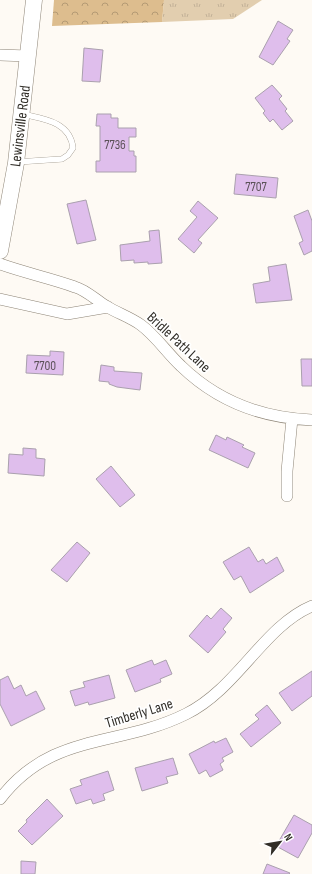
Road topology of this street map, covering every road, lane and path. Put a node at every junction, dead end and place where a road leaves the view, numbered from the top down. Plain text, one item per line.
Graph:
1 (34, 0) edge
2 (0, 55) edge
3 (28, 56) junction
4 (22, 114) junction
5 (16, 162) junction
6 (0, 251) edge
7 (0, 264) edge
8 (0, 299) edge
9 (108, 307) junction
10 (292, 419) junction
11 (312, 420) edge
12 (287, 496) dead end
13 (312, 606) edge
14 (0, 799) edge

1 - 3 main road, Lewinsville Road
2 - 3 street
3 - 4 main road, Lewinsville Road
4 - 5 main road, Lewinsville Road
4 - 5 lane
5 - 6 main road, Lewinsville Road
7 - 9 street, Bridle Path Lane
8 - 9 street
9 - 10 street, Bridle Path Lane
10 - 11 street, Bridle Path Lane
10 - 12 street
13 - 14 street, Timberly Lane

